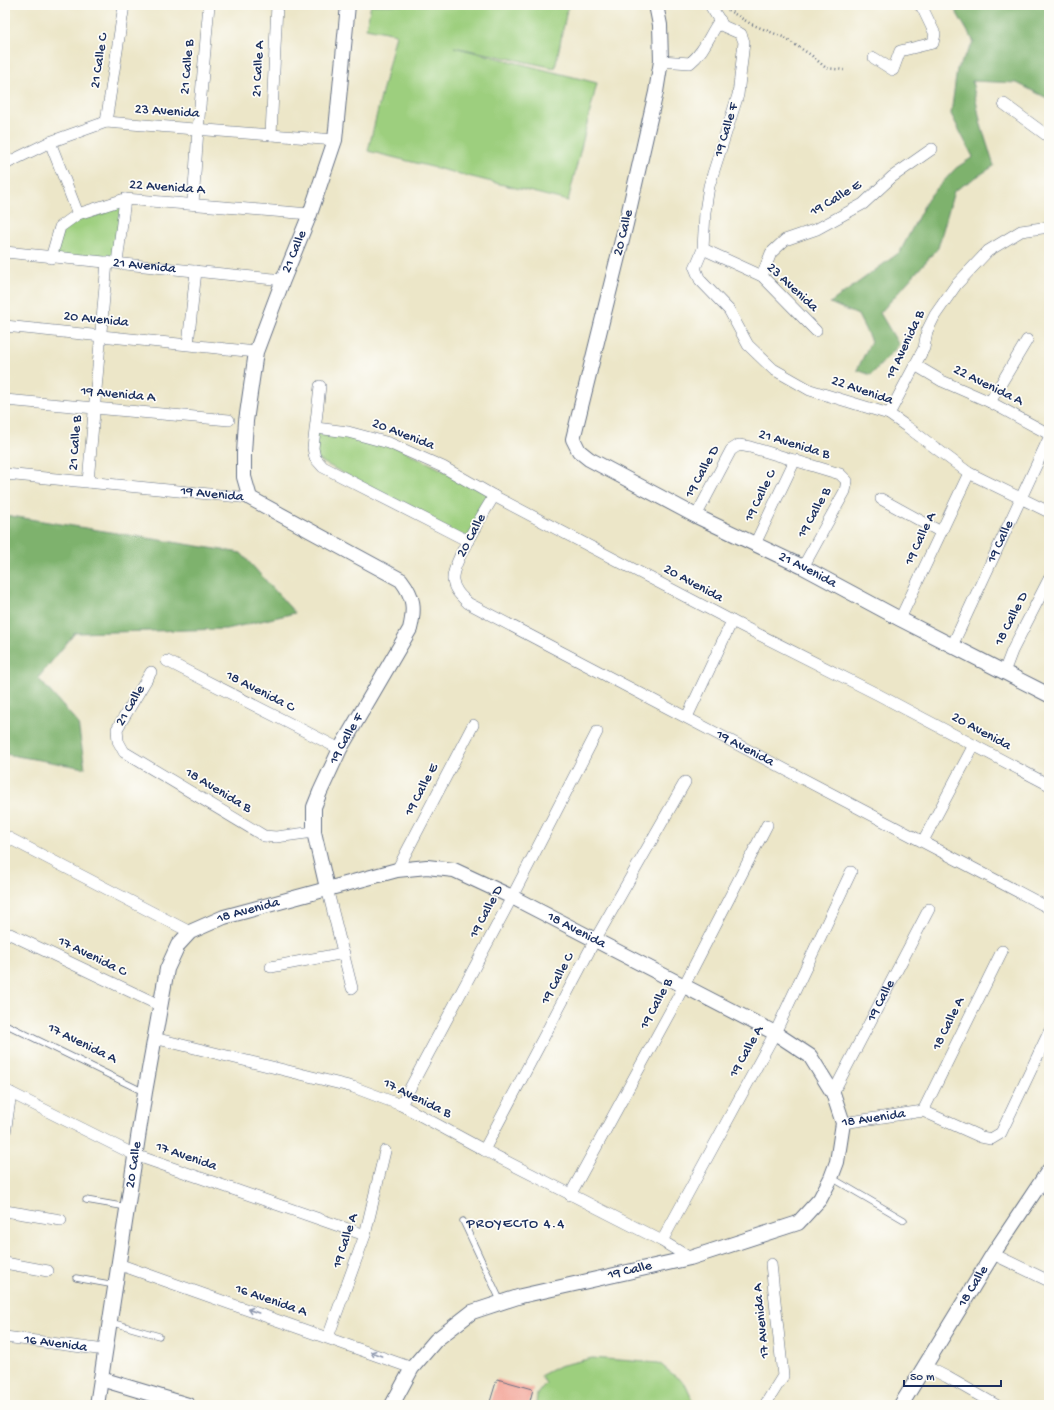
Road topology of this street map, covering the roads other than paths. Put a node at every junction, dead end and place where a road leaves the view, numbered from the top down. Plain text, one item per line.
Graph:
1 (124, 5) edge
2 (209, 5) edge
3 (277, 5) edge
4 (348, 5) edge
5 (656, 5) edge
6 (710, 5) edge
7 (919, 5) edge
8 (720, 20) junction
9 (874, 58) dead end
10 (661, 61) junction
11 (1004, 104) dead end
12 (106, 122) junction
13 (198, 130) junction
14 (271, 135) junction
15 (1049, 137) edge
16 (335, 140) junction
17 (50, 142) junction
18 (932, 149) dead end
19 (5, 164) edge
20 (125, 198) junction
21 (193, 204) junction
22 (78, 214) junction
23 (310, 214) junction
24 (1049, 228) edge
25 (703, 249) junction
26 (5, 252) edge
27 (51, 258) junction
28 (112, 263) junction
29 (695, 268) joint
30 (196, 271) junction
31 (762, 276) junction
32 (283, 280) junction
33 (5, 326) edge
34 (816, 331) dead end
35 (100, 336) junction
36 (1028, 340) dead end
37 (188, 344) junction
38 (256, 352) junction
39 (915, 365) junction
40 (320, 386) dead end
41 (5, 400) edge
42 (990, 402) junction
43 (94, 408) junction
44 (889, 414) junction
45 (229, 420) dead end
46 (316, 428) junction
47 (1049, 434) edge
48 (1049, 438) edge
49 (573, 439) joint
50 (739, 445) joint
51 (795, 460) junction
52 (969, 473) junction
53 (5, 474) edge
54 (840, 474) joint
55 (88, 482) junction
56 (494, 496) junction
57 (250, 498) junction
58 (1022, 498) junction
59 (881, 499) dead end
60 (1049, 512) edge
61 (696, 516) junction
62 (941, 532) junction
63 (468, 541) junction
64 (755, 544) junction
65 (803, 567) junction
66 (453, 577) joint
67 (1049, 581) edge
68 (413, 599) joint
69 (900, 619) junction
70 (732, 622) junction
71 (952, 646) junction
72 (167, 661) dead end
73 (151, 672) dead end
74 (1004, 672) junction
75 (1049, 695) edge
76 (687, 717) junction
77 (473, 725) dead end
78 (597, 732) dead end
79 (118, 742) joint
80 (974, 745) junction
81 (340, 749) junction
82 (685, 782) dead end
83 (1049, 785) edge
84 (767, 825) dead end
85 (314, 832) junction
86 (5, 836) edge
87 (923, 841) junction
88 (396, 870) junction
89 (851, 872) dead end
90 (327, 888) junction
91 (512, 897) junction
92 (1049, 908) edge
93 (929, 909) dead end
94 (190, 932) junction
95 (10, 934) dead end
96 (596, 940) junction
97 (1002, 951) dead end
98 (344, 953) junction
99 (271, 967) dead end
100 (684, 987) junction
101 (352, 988) dead end
102 (161, 1006) junction
103 (5, 1024) edge
104 (1049, 1032) edge
105 (775, 1034) junction
106 (154, 1038) junction
107 (8, 1092) edge
108 (145, 1092) junction
109 (833, 1093) junction
110 (401, 1105) junction
111 (923, 1111) junction
112 (842, 1123) junction
113 (5, 1133) edge
114 (484, 1150) junction
115 (385, 1151) dead end
116 (135, 1155) junction
117 (1049, 1170) edge
118 (832, 1178) junction
119 (570, 1195) junction
120 (86, 1200) dead end
121 (127, 1207) junction
122 (5, 1211) edge
123 (61, 1220) dead end
124 (904, 1220) dead end
125 (462, 1221) dead end
126 (366, 1235) junction
127 (662, 1241) junction
128 (993, 1254) junction
129 (690, 1258) junction
130 (5, 1263) edge
131 (118, 1264) junction
132 (771, 1264) dead end
133 (48, 1271) dead end
134 (76, 1278) dead end
135 (1049, 1281) edge
136 (115, 1285) junction
137 (501, 1302) junction
138 (110, 1322) junction
139 (159, 1336) dead end
140 (5, 1337) edge
141 (328, 1337) junction
142 (105, 1350) junction
143 (924, 1366) junction
144 (412, 1368) junction
145 (101, 1379) junction
146 (97, 1405) edge
147 (188, 1405) edge
148 (392, 1405) edge
149 (765, 1405) edge
150 (901, 1405) edge
151 (996, 1405) edge

1 - 12 street, 21 Calle C
2 - 13 street, 21 Calle B
3 - 14 street, 21 Calle A
4 - 16 street, 21 Calle
5 - 10 street, 20 Calle
6 - 8 street, 19 Calle F
7 - 9 street
8 - 10 street
8 - 25 street, 19 Calle F
10 - 49 street, 20 Calle
11 - 15 street
12 - 13 street, 23 Avenida
12 - 17 street, 23 Avenida
13 - 14 street, 23 Avenida
13 - 21 street, 21 Calle B
14 - 16 street, 23 Avenida
16 - 23 street, 21 Calle
17 - 19 street, 23 Avenida
17 - 22 street
18 - 31 street, 19 Calle E
20 - 21 street, 22 Avenida A
20 - 22 street, 22 Avenida A
20 - 28 street, 21 Calle B
21 - 23 street, 22 Avenida A
22 - 27 street, 22 Avenida A
23 - 32 street, 21 Calle
24 - 39 street, 19 Avenida B
25 - 29 street, 19 Calle F
25 - 31 street, 23 Avenida
26 - 27 street, 21 Avenida
27 - 28 street, 21 Avenida
28 - 30 street, 21 Avenida
28 - 35 street, 21 Calle B
29 - 44 street, 22 Avenida
30 - 32 street, 21 Avenida
30 - 37 street
31 - 34 street, 23 Avenida
32 - 38 street, 21 Calle
33 - 35 street, 20 Avenida
35 - 37 street, 20 Avenida
35 - 43 street, 21 Calle B
36 - 42 street
37 - 38 street, 20 Avenida
38 - 57 street, 21 Calle
39 - 42 street, 22 Avenida A
39 - 44 street, 19 Avenida B
40 - 46 street
41 - 43 street, 19 Avenida A
42 - 47 street, 22 Avenida A
43 - 45 street, 19 Avenida A
43 - 55 street, 21 Calle B
44 - 52 street, 22 Avenida
46 - 56 street, 20 Avenida
46 - 63 street
48 - 58 street, 19 Calle
49 - 61 street, 21 Avenida
50 - 51 street, 21 Avenida B
50 - 61 street, 19 Calle D
51 - 54 street, 21 Avenida B
51 - 64 street, 19 Calle C
52 - 58 street, 22 Avenida
52 - 62 street, 19 Calle A
53 - 55 street, 19 Avenida
54 - 65 street, 19 Calle B
55 - 57 street, 19 Avenida
56 - 63 street, 20 Calle
56 - 70 street, 20 Avenida
57 - 68 street, 19 Avenida
58 - 60 street, 22 Avenida
58 - 71 street, 19 Calle
59 - 62 street
61 - 64 street, 21 Avenida
62 - 69 street, 19 Calle A
63 - 66 street, 20 Calle
64 - 65 street, 21 Avenida
65 - 69 street, 21 Avenida
66 - 76 street, 19 Avenida
67 - 74 street, 18 Calle D
68 - 81 street, 19 Calle F
69 - 71 street, 21 Avenida
70 - 76 street
70 - 80 street, 20 Avenida
71 - 74 street, 21 Avenida
72 - 81 street, 18 Avenida C
73 - 79 street, 21 Calle
74 - 75 street, 21 Avenida
76 - 87 street, 19 Avenida
77 - 88 street, 19 Calle E
78 - 91 street, 19 Calle D
79 - 85 street, 18 Avenida B
80 - 83 street, 20 Avenida
80 - 87 street
81 - 85 street, 19 Calle F
82 - 96 street, 19 Calle C
84 - 100 street, 19 Calle B
85 - 90 street, 19 Calle F
86 - 94 street
87 - 92 street, 19 Avenida
88 - 90 street, 18 Avenida
88 - 91 street, 18 Avenida
89 - 105 street, 19 Calle A
90 - 94 street, 18 Avenida
90 - 98 street
91 - 96 street, 18 Avenida
91 - 110 street, 19 Calle D
93 - 109 street, 19 Calle
94 - 102 street, 20 Calle
95 - 102 street, 17 Avenida C
96 - 100 street, 18 Avenida
96 - 114 street, 19 Calle C
97 - 111 street, 18 Calle A
98 - 99 street
98 - 101 street
100 - 105 street, 18 Avenida
100 - 119 street, 19 Calle B
102 - 106 street, 20 Calle
103 - 108 lane, 17 Avenida A
104 - 111 street, 18 Avenida
105 - 109 street, 18 Avenida
105 - 127 street, 19 Calle A
106 - 108 street, 20 Calle
106 - 110 street, 17 Avenida B
107 - 113 street
107 - 116 street, 17 Avenida
108 - 116 street, 20 Calle
109 - 112 street, 18 Avenida
110 - 114 street, 17 Avenida B
111 - 112 street, 18 Avenida
112 - 118 street, 19 Calle
114 - 119 street, 17 Avenida B
115 - 126 street, 19 Calle A
116 - 121 street, 20 Calle
116 - 126 street, 17 Avenida
117 - 128 street, 18 Calle
118 - 124 lane
118 - 129 street, 19 Calle
119 - 127 street, 17 Avenida B
120 - 121 lane
121 - 131 street, 20 Calle
122 - 123 street
125 - 137 lane
126 - 141 street, 19 Calle A
127 - 129 street
128 - 135 street
128 - 143 street, 18 Calle
129 - 137 street, 19 Calle
130 - 133 street
131 - 136 street, 20 Calle
141 -> 131 street, 16 Avenida A
132 - 149 street, 17 Avenida A
134 - 136 lane
136 - 138 street, 20 Calle
137 - 144 street, 19 Calle
138 - 139 lane
138 - 142 street, 20 Calle
140 - 142 street, 16 Avenida
144 -> 141 street, 16 Avenida A
142 - 145 street, 20 Calle
143 - 150 street, 18 Calle
143 - 151 street
144 - 148 street, 19 Calle
145 - 146 street, 20 Calle
145 - 147 street

